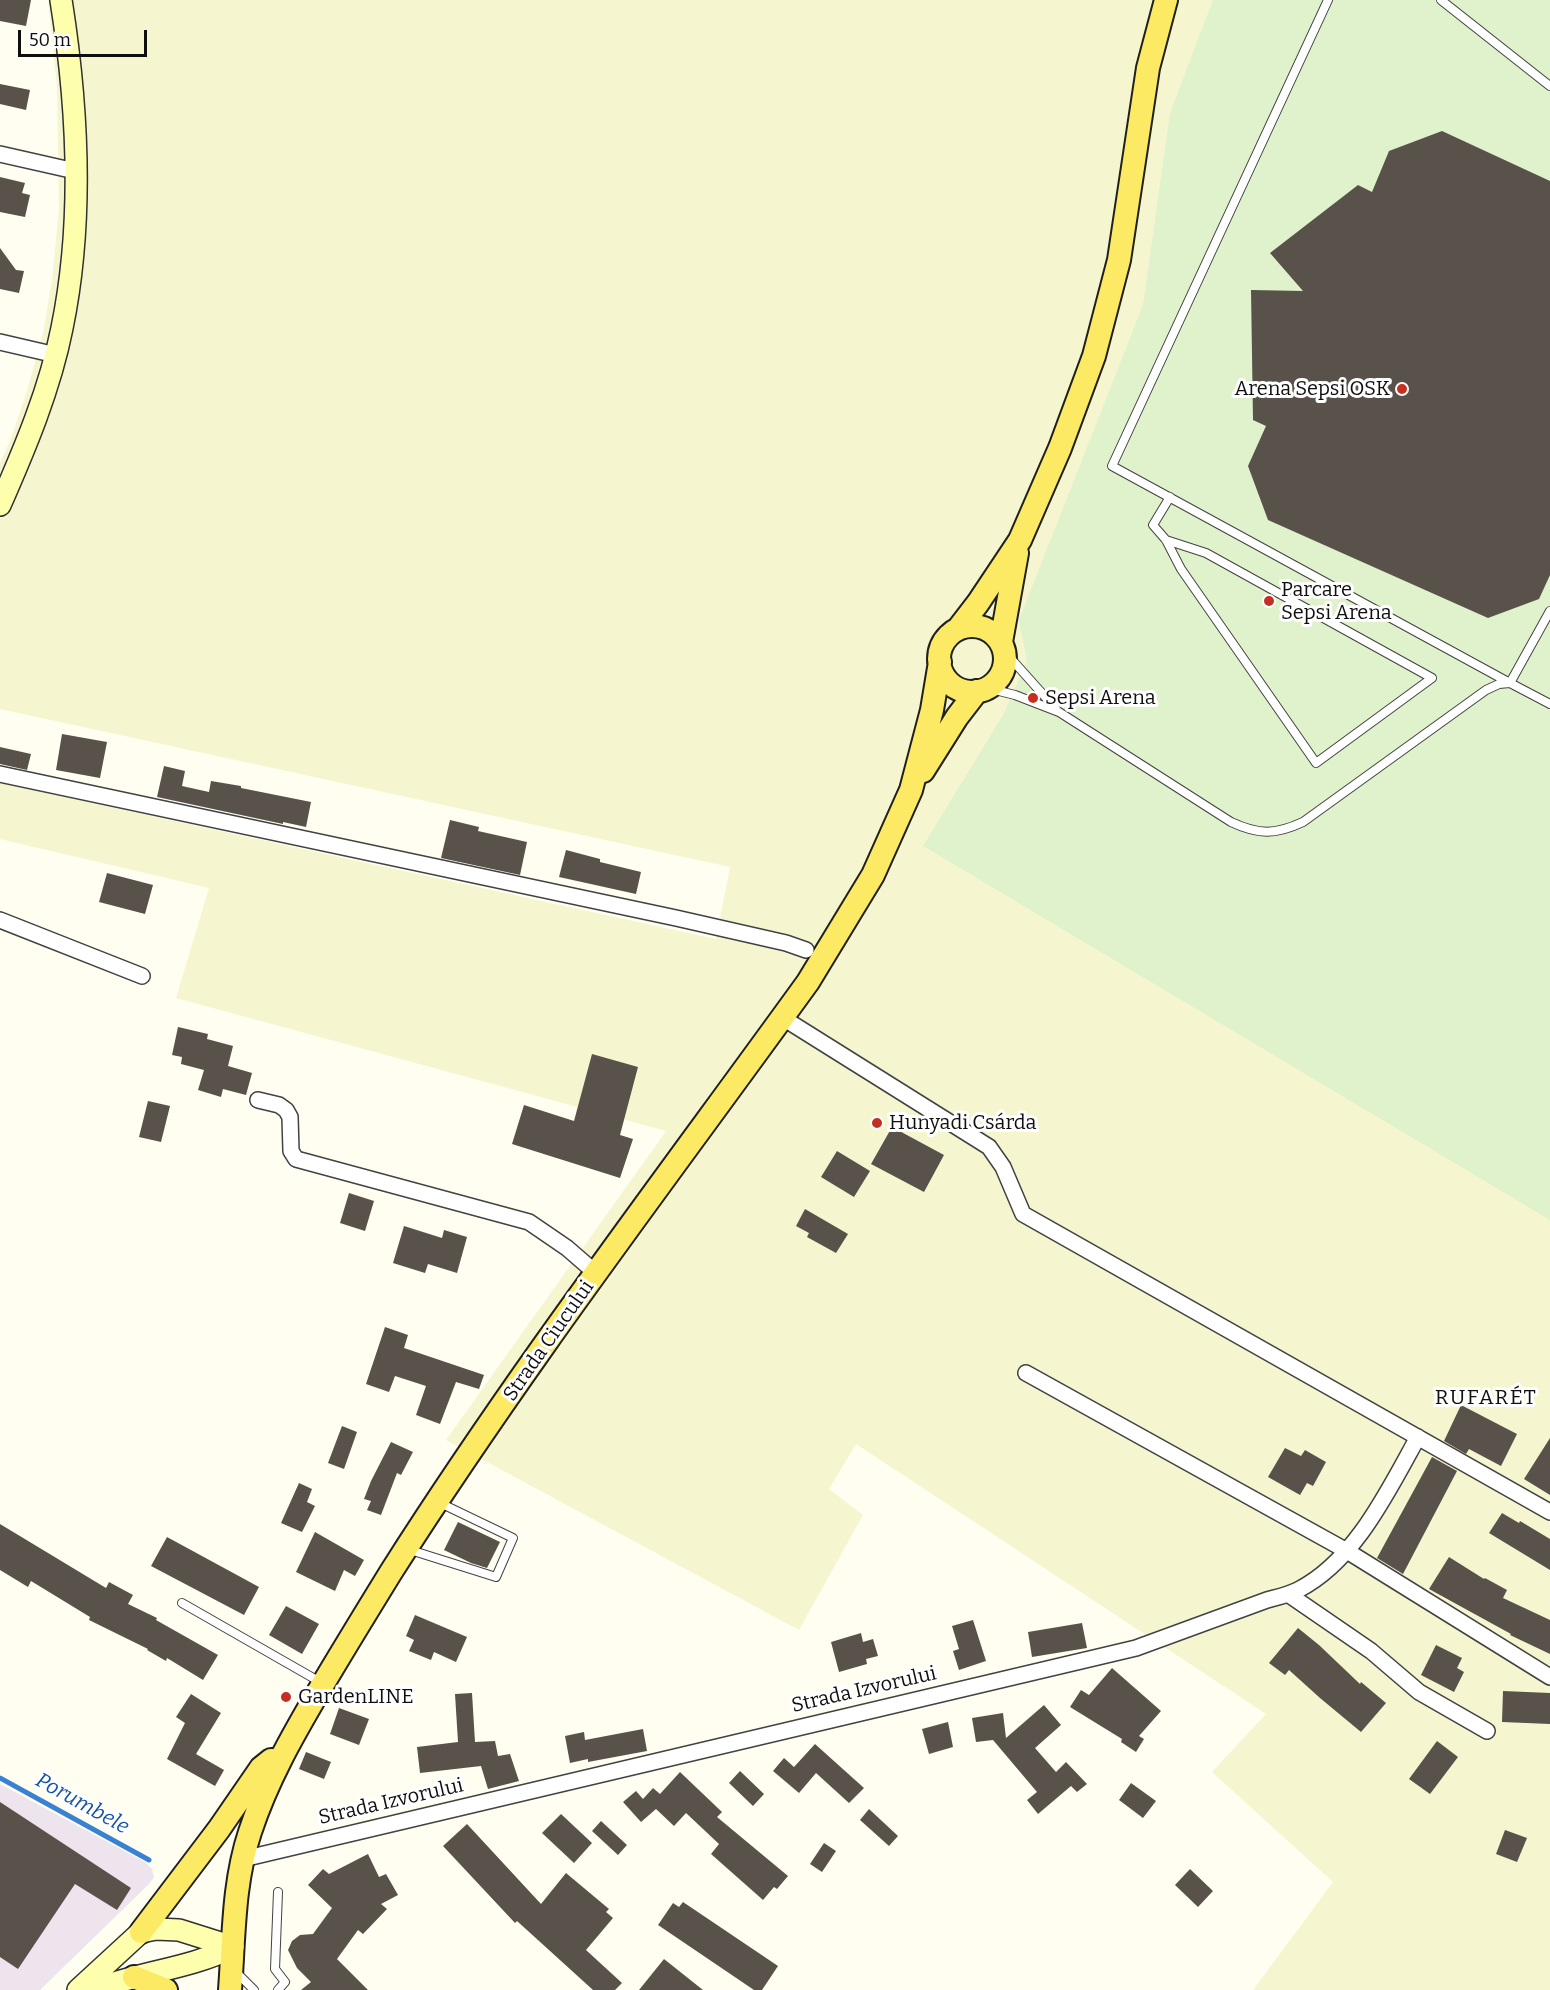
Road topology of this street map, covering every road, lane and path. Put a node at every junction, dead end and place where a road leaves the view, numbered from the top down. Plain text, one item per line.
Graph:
1 (61, 0) edge
2 (1166, 0) edge
3 (1328, 0) edge
4 (1441, 0) edge
5 (1550, 86) edge
6 (0, 154) edge
7 (75, 171) junction
8 (0, 342) edge
9 (56, 355) junction
10 (1170, 497) junction
11 (0, 505) edge
12 (1020, 540) junction
13 (1166, 540) junction
14 (1550, 611) edge
15 (958, 629) junction
16 (1003, 647) junction
17 (940, 662) junction
18 (1510, 683) junction
19 (982, 689) junction
20 (1550, 704) edge
21 (1059, 712) junction
22 (0, 774) edge
23 (911, 790) junction
24 (0, 920) edge
25 (806, 950) dead end
26 (142, 976) dead end
27 (783, 1018) junction
28 (258, 1100) dead end
29 (597, 1274) junction
30 (1026, 1373) dead end
31 (1418, 1437) junction
32 (437, 1502) junction
33 (1550, 1512) edge
34 (406, 1549) junction
35 (1347, 1551) junction
36 (1288, 1594) junction
37 (182, 1604) dead end
38 (1550, 1677) edge
39 (323, 1684) junction
40 (1487, 1731) dead end
41 (284, 1750) junction
42 (243, 1859) junction
43 (278, 1892) dead end
44 (141, 1932) junction
45 (232, 1957) junction
46 (134, 1977) junction
47 (78, 1990) edge
48 (94, 1990) edge
49 (166, 1990) edge
50 (230, 1990) edge
51 (254, 1990) edge
52 (278, 1990) edge

1 - 7 main road
2 - 12 main road
3 - 10 lane
4 - 5 lane
6 - 7 street
7 - 9 main road
8 - 9 street
9 - 11 main road
10 - 13 lane
10 - 18 lane
12 - 15 main road
12 - 16 main road
13 - 13 lane
14 - 18 lane
15 - 16 main road
15 - 17 main road
16 - 19 main road
16 - 21 lane
17 - 19 main road
17 - 23 main road
18 - 20 lane
18 - 21 lane
19 - 21 lane
19 - 23 main road
22 - 25 street
23 - 27 main road, Strada Ciucului
24 - 26 street
27 - 29 main road, Strada Ciucului
27 - 31 street
28 - 29 street
29 - 32 main road, Strada Ciucului
30 - 35 street
31 - 33 street
31 - 35 street, Strada Izvorului
32 - 34 main road, Strada Ciucului
32 - 34 lane
34 - 39 main road, Strada Ciucului
35 - 36 street, Strada Izvorului
35 - 38 street
36 - 40 street
36 - 42 street, Strada Izvorului
37 - 39 lane
39 - 41 main road, Strada Ciucului
41 - 42 main road
41 - 44 main road
42 - 45 main road
43 - 52 lane
44 - 45 main road
44 - 47 main road
45 - 46 main road
45 - 50 main road
45 - 51 lane
46 - 48 main road
46 - 49 main road

